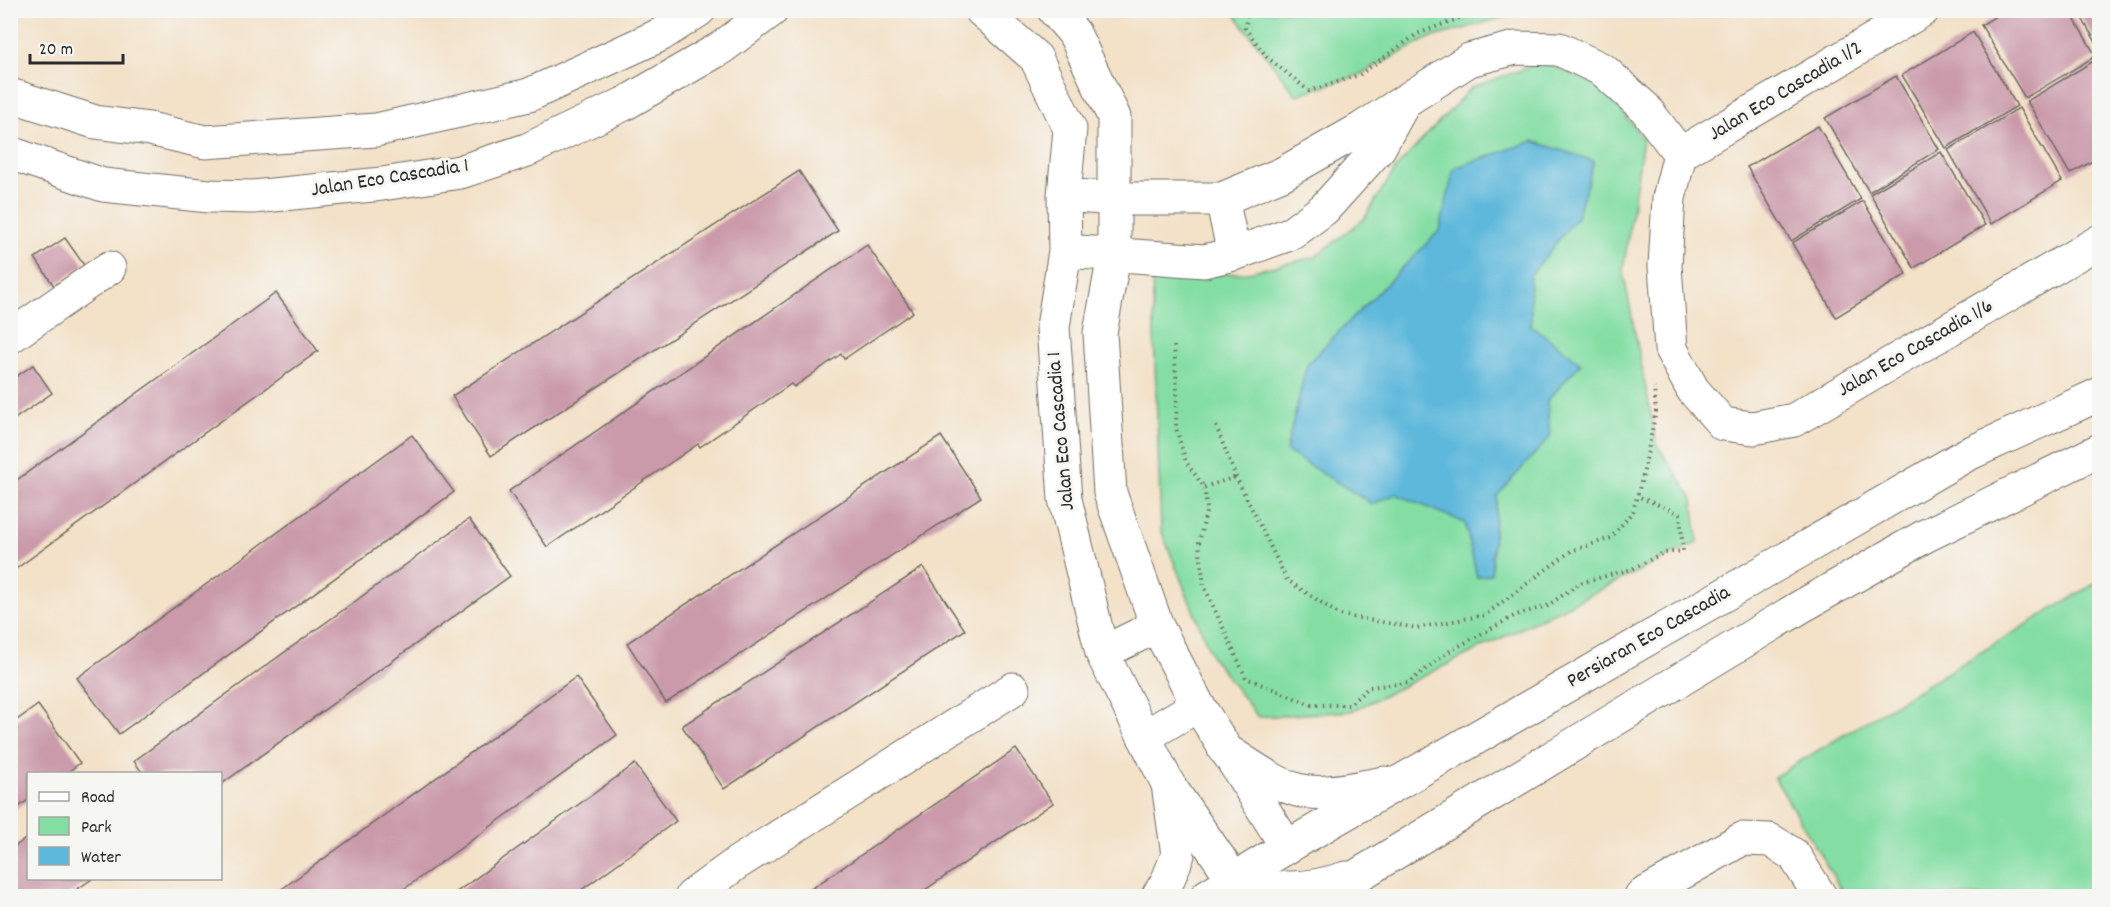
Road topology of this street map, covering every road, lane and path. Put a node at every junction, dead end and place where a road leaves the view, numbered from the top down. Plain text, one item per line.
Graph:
1 (699, 10) edge
2 (772, 10) edge
3 (981, 10) edge
4 (1054, 10) edge
5 (1249, 10) edge
6 (1481, 10) edge
7 (1923, 10) edge
8 (12, 99) edge
9 (1406, 99) junction
10 (10, 153) edge
11 (1680, 154) junction
12 (1064, 195) junction
13 (1222, 199) junction
14 (1115, 200) junction
15 (2100, 241) edge
16 (1065, 251) junction
17 (1234, 254) junction
18 (1114, 256) junction
19 (109, 268) dead end
20 (10, 337) edge
21 (1174, 346) dead end
22 (1654, 377) dead end
23 (2100, 394) edge
24 (1216, 426) dead end
25 (2100, 450) edge
26 (1236, 477) junction
27 (1203, 487) junction
28 (1637, 496) junction
29 (1157, 626) junction
30 (1102, 653) junction
31 (1013, 689) dead end
32 (1198, 705) junction
33 (1144, 737) junction
34 (1224, 748) junction
35 (1405, 779) junction
36 (1168, 784) junction
37 (1287, 847) junction
38 (1368, 870) junction
39 (1220, 888) edge
40 (1265, 892) edge
41 (692, 897) edge
42 (1158, 897) edge
43 (1324, 897) edge
44 (1641, 897) edge
45 (1820, 897) edge

1 - 8 street
2 - 10 street, Jalan Eco Cascadia 1
3 - 12 street, Jalan Eco Cascadia 1
4 - 14 street, Jalan Eco Cascadia 1
5 - 6 path
7 - 11 street, Jalan Eco Cascadia 1/2
9 - 11 street
9 - 13 street
9 - 17 street
11 - 15 street, Jalan Eco Cascadia 1/6
12 - 14 street
12 - 16 street, Jalan Eco Cascadia 1
13 - 14 street
13 - 17 street
14 - 18 street, Jalan Eco Cascadia 1
16 - 18 street
16 - 30 street, Jalan Eco Cascadia 1
17 - 18 street
18 - 29 street, Jalan Eco Cascadia 1
19 - 20 street
21 - 27 path
22 - 28 path
23 - 35 street, Persiaran Eco Cascadia
24 - 26 path
25 - 38 street
26 - 27 path
26 - 28 path
27 - 28 path
29 - 30 street
29 - 32 street, Jalan Eco Cascadia 1
30 - 33 street, Jalan Eco Cascadia 1
31 - 41 street
32 - 33 street
32 - 34 street, Jalan Eco Cascadia 1
33 - 36 street, Jalan Eco Cascadia 1
34 - 35 street
34 - 37 street, Jalan Eco Cascadia 1
35 - 37 street, Persiaran Eco Cascadia
36 - 39 street, Jalan Eco Cascadia 1
36 - 42 street
37 - 39 street, Persiaran Eco Cascadia
37 - 40 street
38 - 40 street
38 - 43 street
39 - 40 street
44 - 45 street

